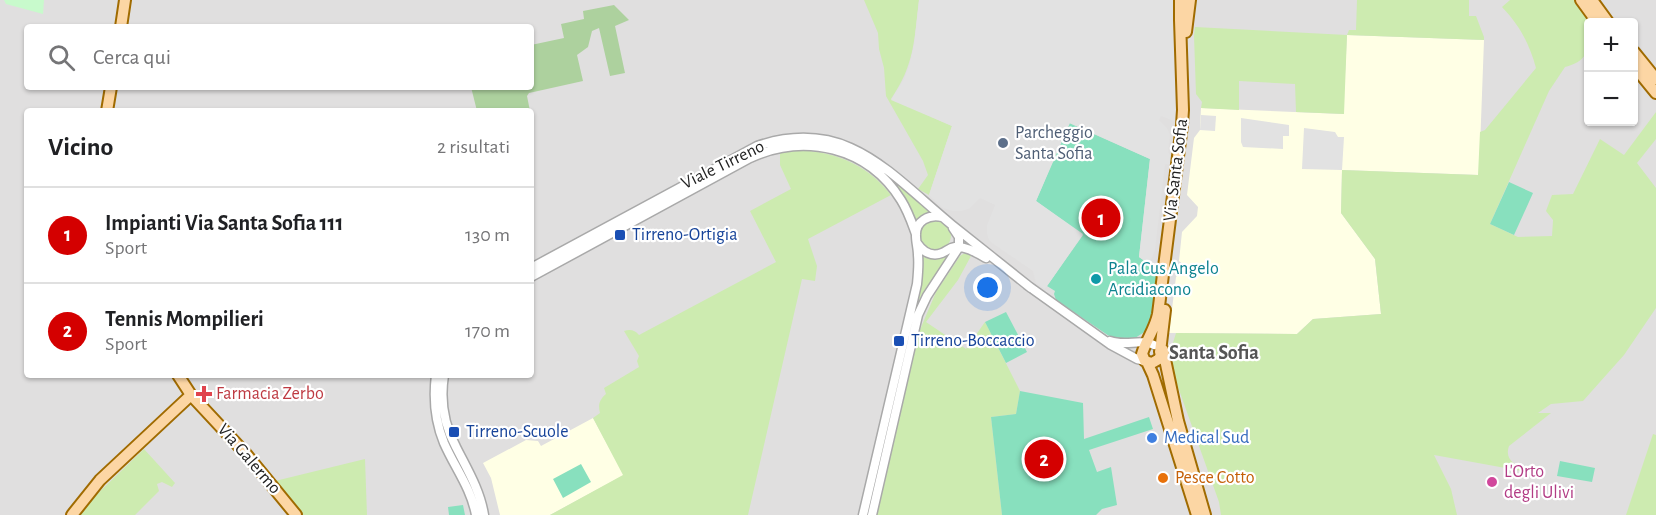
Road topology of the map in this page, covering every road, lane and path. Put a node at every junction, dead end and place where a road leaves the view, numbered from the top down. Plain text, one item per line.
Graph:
1 (125, 0) edge
2 (1180, 0) edge
3 (1190, 0) edge
4 (1581, 0) edge
5 (1592, 0) edge
6 (1594, 18) edge
7 (1605, 18) edge
8 (121, 24) edge
9 (1638, 57) edge
10 (1638, 71) edge
11 (1656, 79) edge
12 (110, 90) edge
13 (1656, 93) edge
14 (108, 108) edge
15 (857, 154) junction
16 (949, 223) junction
17 (916, 239) junction
18 (959, 247) junction
19 (948, 249) junction
20 (534, 266) edge
21 (534, 275) edge
22 (1031, 288) junction
23 (1101, 337) junction
24 (1153, 347) junction
25 (1146, 362) junction
26 (180, 378) edge
27 (436, 378) edge
28 (444, 378) edge
29 (191, 395) junction
30 (72, 515) edge
31 (296, 515) edge
32 (476, 515) edge
33 (484, 515) edge
34 (863, 515) edge
35 (872, 515) edge
36 (1197, 515) edge
37 (1205, 515) edge

1 - 8 main road
2 - 24 main road, Via Santa Sofia
3 - 24 main road, Via Santa Sofia
4 - 6 main road
5 - 7 main road
9 - 11 main road
10 - 13 main road
12 - 14 main road
15 - 16 street, Viale Tirreno
15 - 17 street, Viale Tirreno
15 - 20 street, Viale Tirreno
15 - 21 street, Viale Tirreno
16 - 17 street
16 - 18 street
16 - 19 street
16 - 22 street, Viale Tirreno
17 - 19 street
17 - 34 street, Viale Tirreno
18 - 19 street
18 - 22 street
18 - 35 street
22 - 23 street
23 - 24 street
23 - 25 street
24 - 25 main road
24 - 25 main road
24 - 37 main road, Via Santa Sofia
25 - 36 main road
26 - 29 main road, Via Galermo
27 - 32 street
28 - 33 street
29 - 30 main road
29 - 31 main road, Via Galermo

